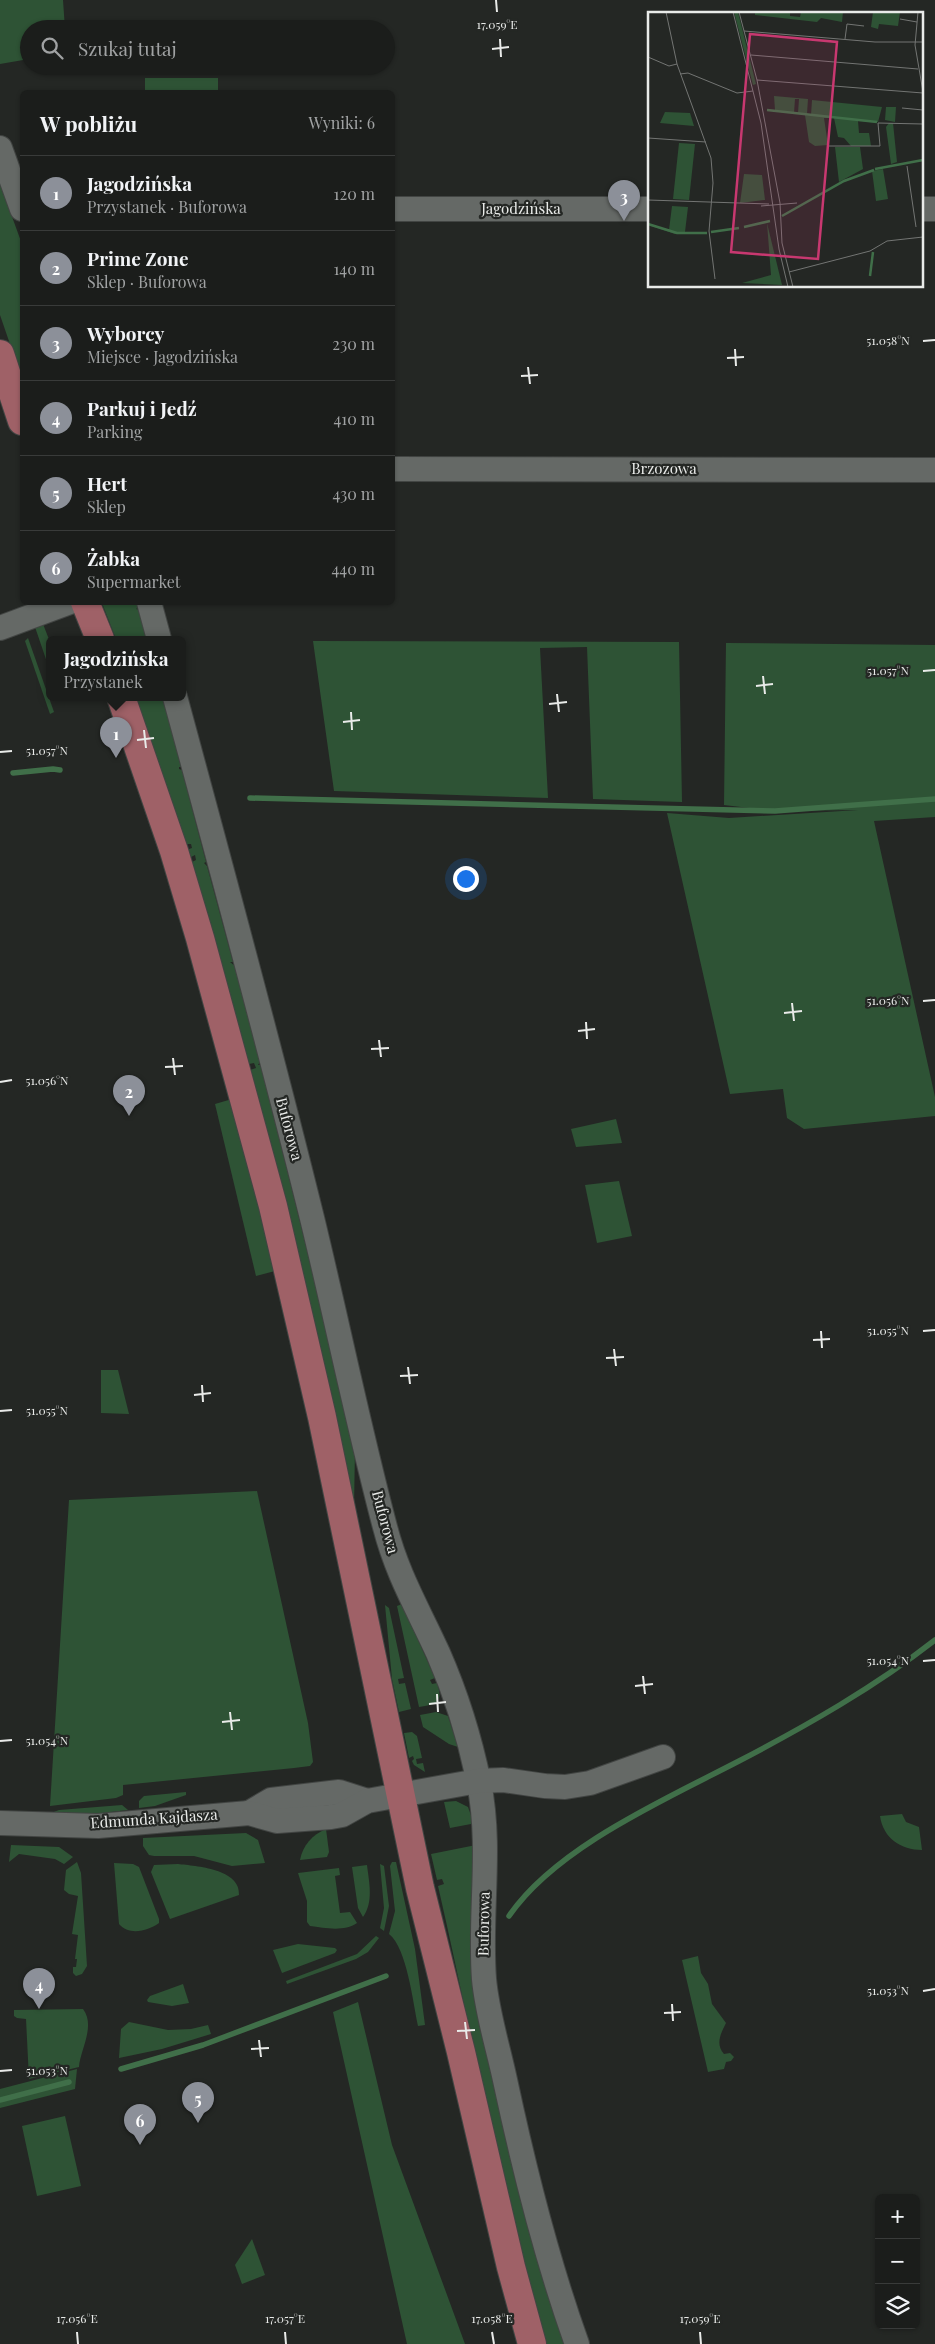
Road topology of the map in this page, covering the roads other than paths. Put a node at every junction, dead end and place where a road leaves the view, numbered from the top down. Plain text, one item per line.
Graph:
1 (0, 148) edge
2 (20, 203) edge
3 (395, 209) edge
4 (648, 209) edge
5 (922, 209) edge
6 (935, 209) edge
7 (0, 354) edge
8 (20, 415) edge
9 (395, 469) edge
10 (935, 470) edge
11 (62, 605) edge
12 (86, 605) edge
13 (150, 605) edge
14 (0, 628) edge
15 (99, 636) edge
16 (158, 636) edge
17 (122, 701) edge
18 (176, 701) edge
19 (663, 1757) dead end
20 (478, 1781) junction
21 (401, 1796) junction
22 (0, 1823) edge
23 (532, 2344) edge
24 (578, 2344) edge

1 - 2 street
3 - 4 street, Jagodzińska
5 - 6 street
7 - 8 main road
9 - 10 street, Brzozowa
11 - 14 street
12 - 15 main road
13 - 16 street
17 - 21 main road
18 - 20 street, Buforowa
19 - 20 street, Edmunda Kajdasza
20 - 21 street, Edmunda Kajdasza
20 - 24 street, Buforowa
21 - 22 street, Edmunda Kajdasza
21 - 23 main road

